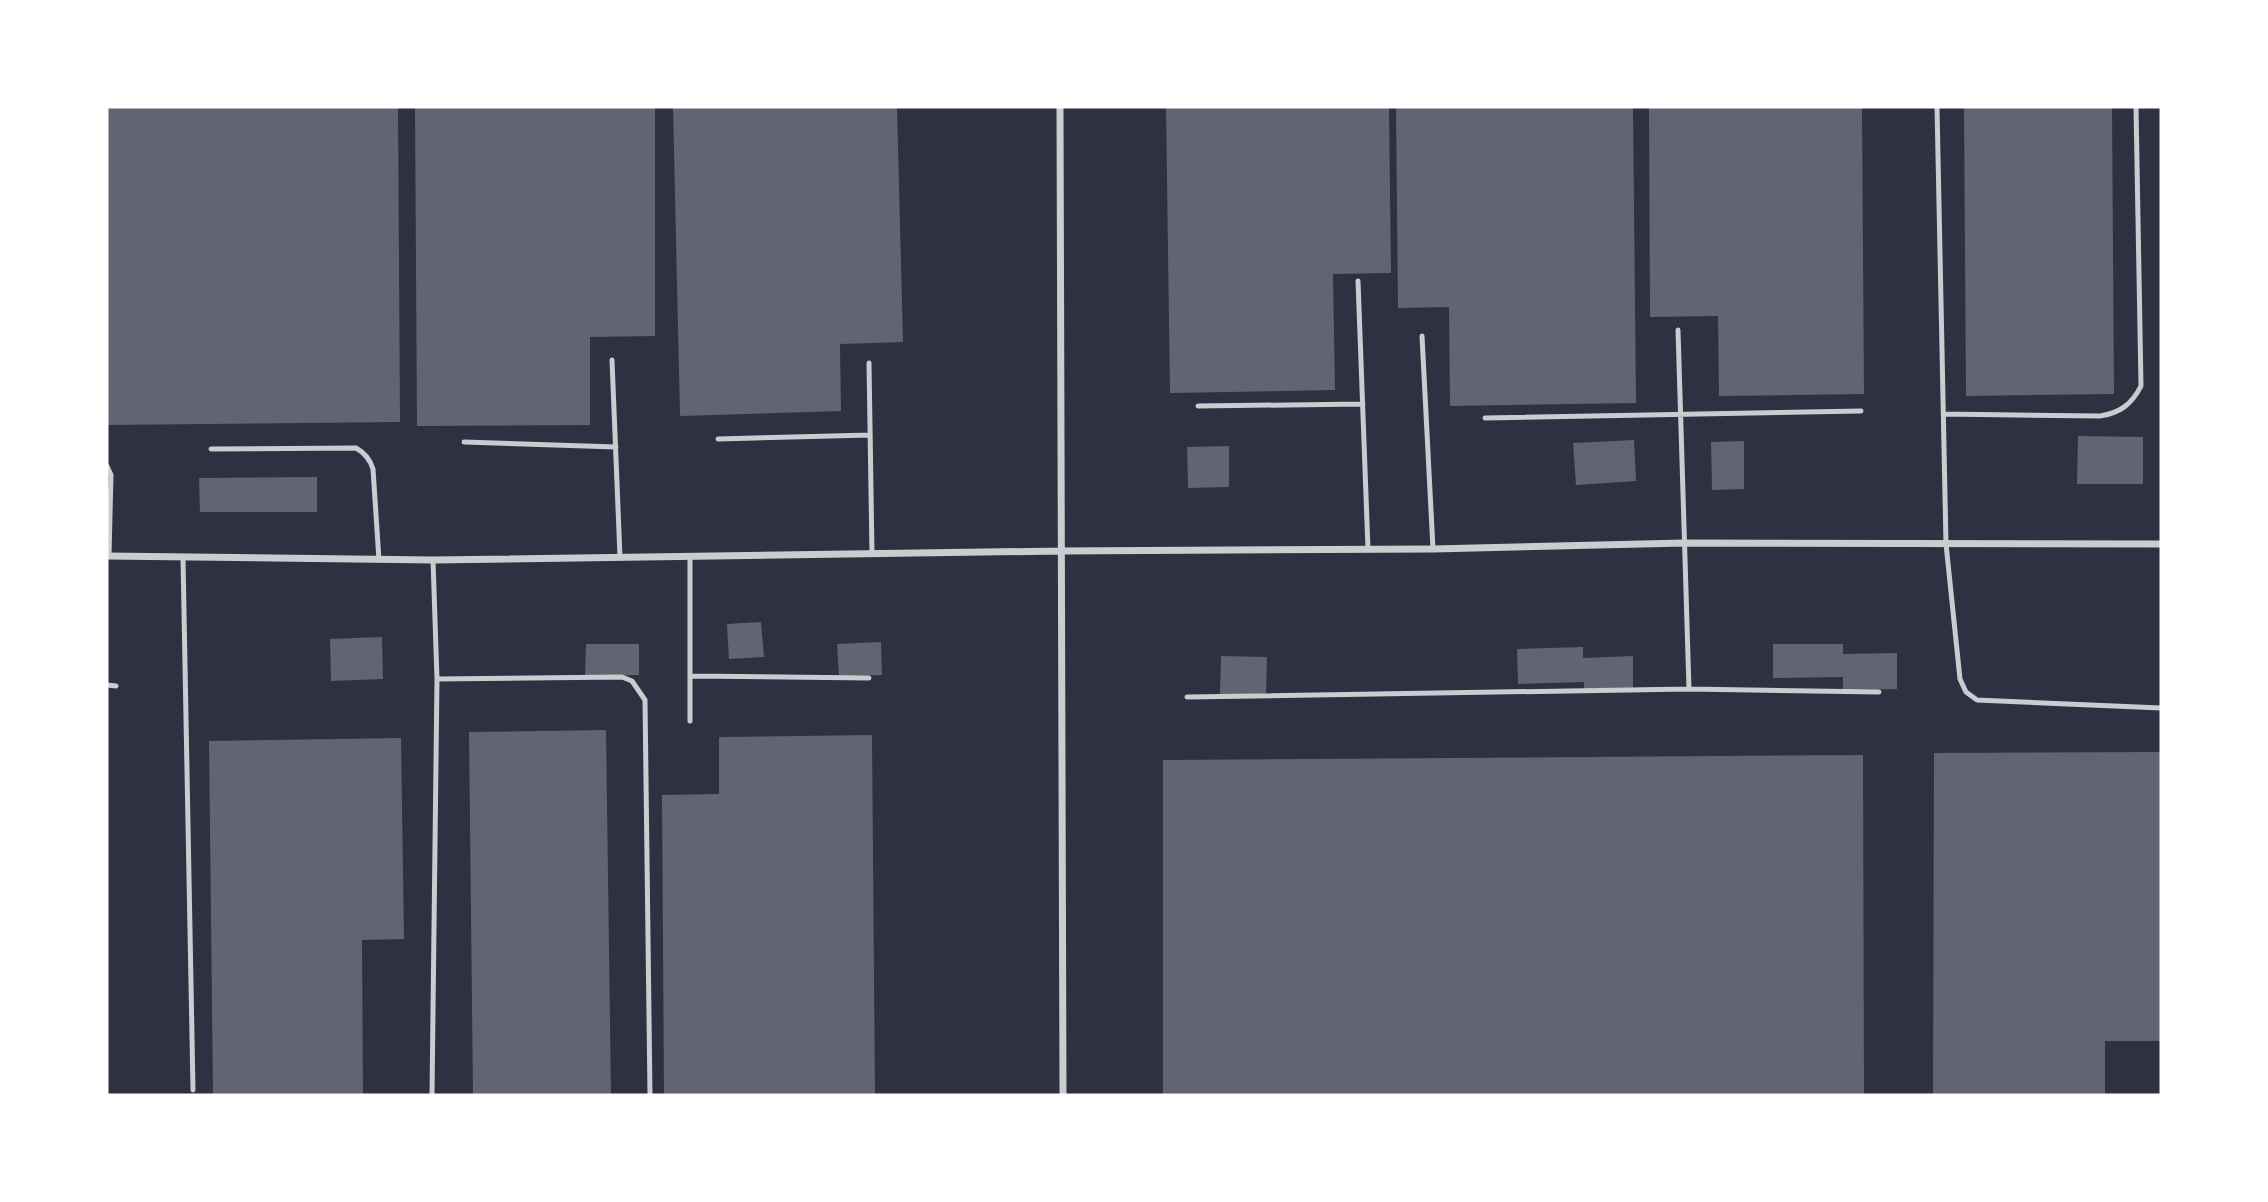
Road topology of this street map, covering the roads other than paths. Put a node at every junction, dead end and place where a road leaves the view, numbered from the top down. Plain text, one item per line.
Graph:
1 (1060, 107) edge
2 (1937, 107) edge
3 (2136, 107) edge
4 (1358, 281) dead end
5 (1678, 330) dead end
6 (1422, 336) dead end
7 (612, 360) dead end
8 (869, 363) dead end
9 (1363, 404) junction
10 (1198, 406) dead end
11 (1861, 411) dead end
12 (1944, 414) junction
13 (1682, 415) junction
14 (1485, 418) dead end
15 (870, 435) junction
16 (718, 439) dead end
17 (464, 442) dead end
18 (616, 447) junction
19 (211, 449) dead end
20 (107, 466) edge
21 (1684, 543) junction
22 (1946, 544) junction
23 (2161, 544) edge
24 (1368, 549) junction
25 (1433, 549) junction
26 (1060, 551) junction
27 (872, 554) junction
28 (108, 556) edge
29 (690, 556) junction
30 (620, 557) junction
31 (183, 558) junction
32 (379, 560) junction
33 (433, 560) junction
34 (691, 676) junction
35 (869, 678) dead end
36 (437, 679) junction
37 (107, 685) edge
38 (116, 686) dead end
39 (1689, 689) junction
40 (1879, 692) dead end
41 (1186, 697) dead end
42 (2161, 708) edge
43 (690, 721) dead end
44 (193, 1090) dead end
45 (432, 1095) edge
46 (650, 1095) edge
47 (1063, 1095) edge

1 - 26 street
2 - 12 lane
3 - 12 lane
4 - 9 lane
5 - 13 lane
6 - 25 lane
7 - 18 lane
8 - 15 lane
9 - 10 lane
9 - 24 lane
11 - 13 lane
12 - 22 lane
13 - 14 lane
13 - 21 lane
15 - 16 lane
15 - 27 lane
17 - 18 lane
18 - 30 lane
19 - 32 lane
20 - 28 lane
21 - 22 street
21 - 25 street
21 - 39 lane
22 - 23 street
22 - 42 lane
24 - 25 street
24 - 26 street
26 - 27 street
26 - 47 street
27 - 29 street
28 - 31 street
29 - 30 street
29 - 34 lane
30 - 33 street
31 - 32 street
31 - 44 lane
32 - 33 street
33 - 36 lane
34 - 35 lane
34 - 43 lane
36 - 45 lane
36 - 46 lane
37 - 38 lane
39 - 40 lane
39 - 41 lane

